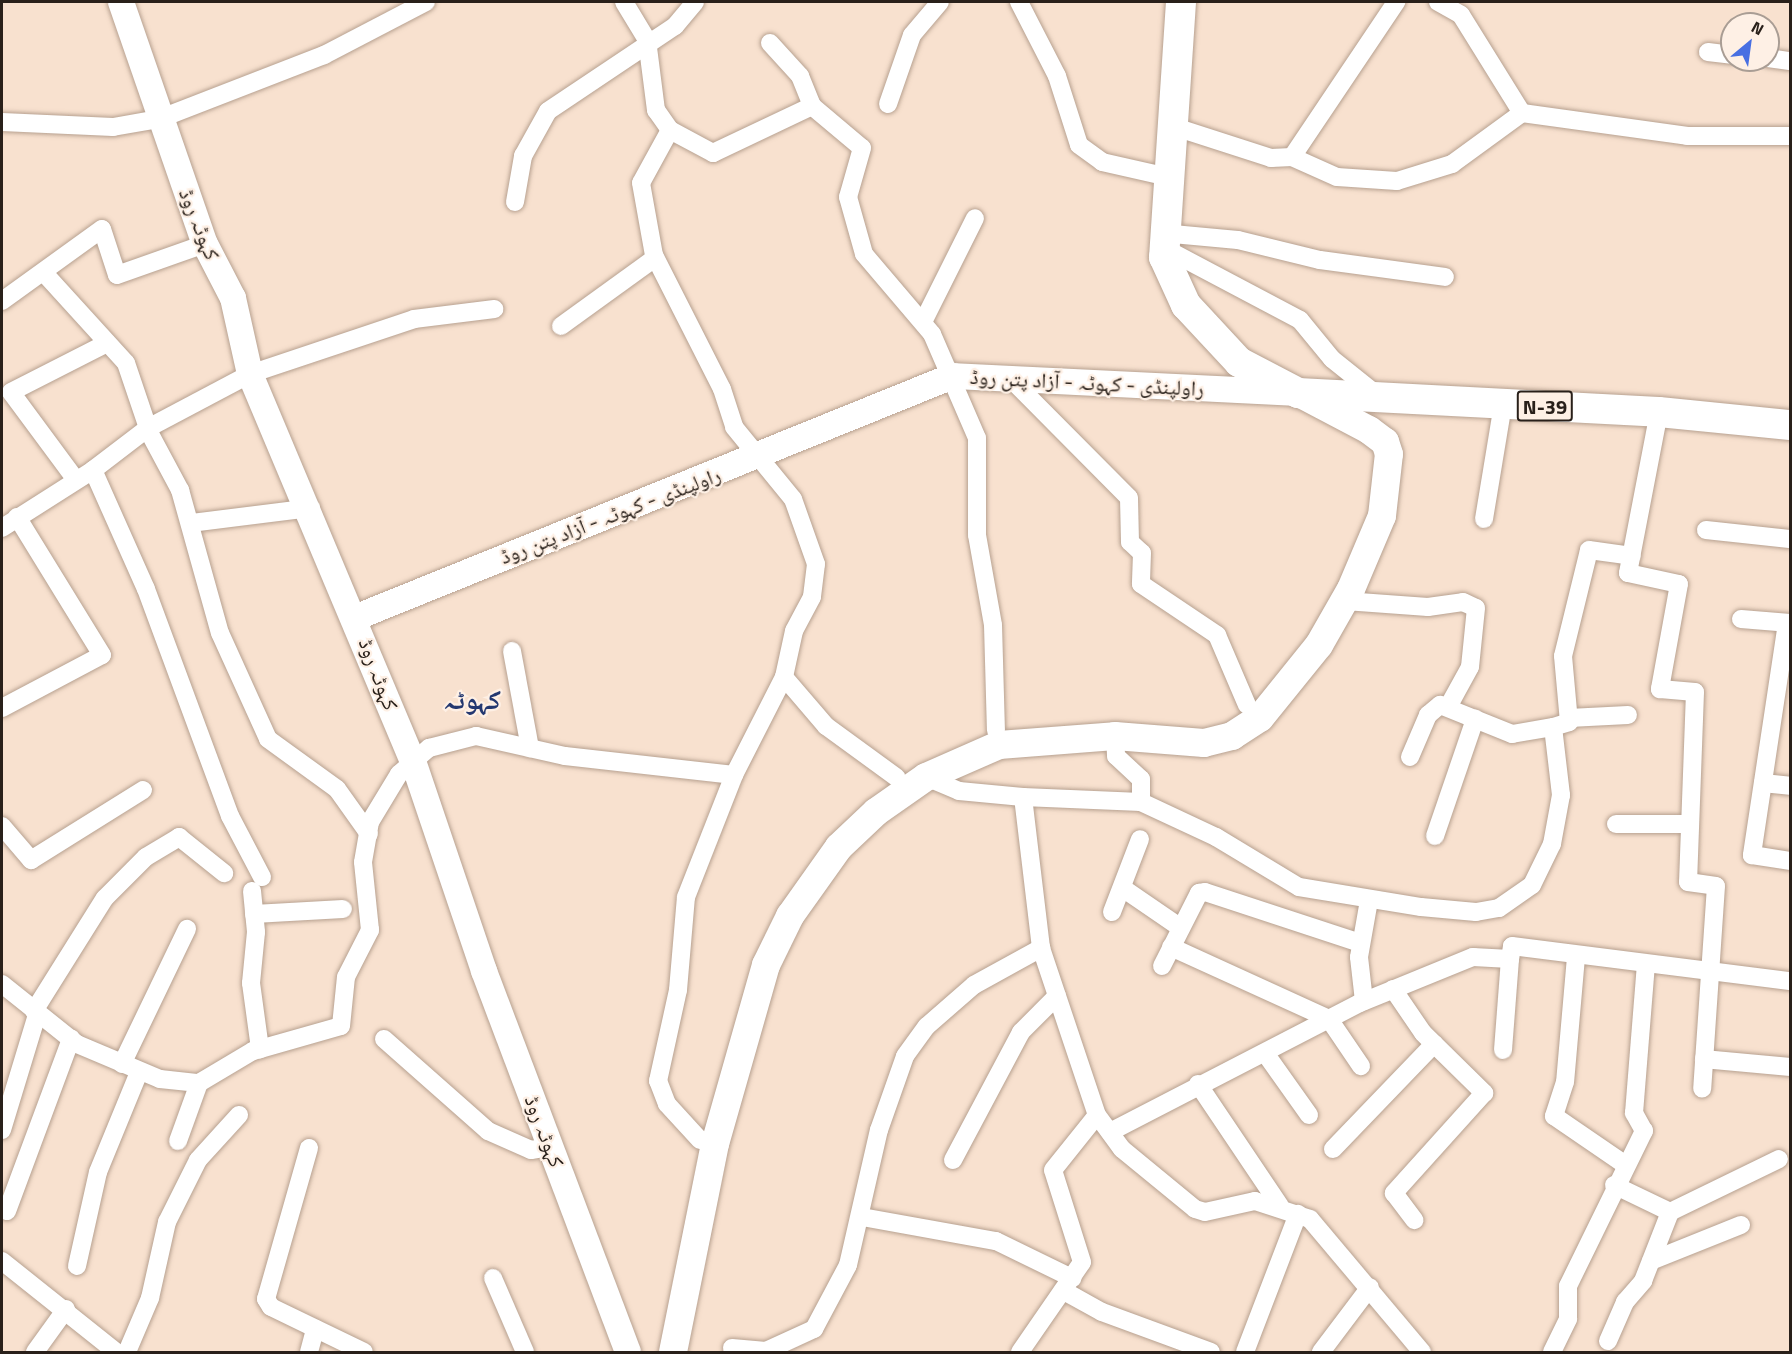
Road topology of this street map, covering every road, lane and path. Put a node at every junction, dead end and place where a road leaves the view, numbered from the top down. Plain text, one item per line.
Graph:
1 (121, 2) edge
2 (426, 2) edge
3 (624, 2) edge
4 (694, 2) edge
5 (940, 2) edge
6 (1019, 2) edge
7 (1181, 2) edge
8 (1396, 2) edge
9 (1438, 2) edge
10 (647, 40) junction
11 (770, 44) dead end
12 (1708, 52) dead end
13 (1720, 54) edge
14 (888, 104) dead end
15 (812, 106) junction
16 (1522, 113) junction
17 (159, 119) junction
18 (2, 122) edge
19 (1175, 127) junction
20 (670, 130) junction
21 (1791, 136) edge
22 (1292, 158) junction
23 (1168, 177) junction
24 (515, 202) dead end
25 (975, 218) dead end
26 (1163, 240) junction
27 (205, 244) junction
28 (655, 258) junction
29 (45, 274) junction
30 (1445, 277) dead end
31 (2, 301) edge
32 (494, 309) dead end
33 (923, 322) junction
34 (561, 326) dead end
35 (107, 343) junction
36 (250, 374) junction
37 (954, 376) junction
38 (1009, 377) junction
39 (1298, 393) junction
40 (1379, 397) junction
41 (1503, 404) junction
42 (1659, 412) junction
43 (1791, 425) edge
44 (148, 428) junction
45 (1369, 430) junction
46 (758, 458) junction
47 (93, 470) junction
48 (76, 480) junction
49 (311, 508) junction
50 (17, 517) junction
51 (1484, 519) dead end
52 (191, 523) junction
53 (2, 528) edge
54 (1706, 530) dead end
55 (1791, 539) edge
56 (1632, 556) junction
57 (1345, 601) junction
58 (357, 617) junction
59 (1741, 620) dead end
60 (1789, 623) edge
61 (512, 651) dead end
62 (784, 677) junction
63 (1783, 701) edge
64 (1247, 705) junction
65 (1448, 707) junction
66 (2, 708) edge
67 (1628, 715) dead end
68 (1475, 719) junction
69 (1561, 723) junction
70 (996, 730) junction
71 (1115, 736) junction
72 (530, 748) junction
73 (1410, 757) dead end
74 (413, 761) junction
75 (734, 775) junction
76 (896, 777) junction
77 (926, 777) junction
78 (1763, 783) junction
79 (1791, 786) edge
80 (142, 790) dead end
81 (1023, 797) junction
82 (1141, 802) junction
83 (1616, 824) dead end
84 (1690, 824) junction
85 (2, 826) edge
86 (369, 834) junction
87 (1436, 836) dead end
88 (1140, 839) dead end
89 (1791, 861) edge
90 (224, 873) dead end
91 (1124, 890) junction
92 (1369, 900) junction
93 (343, 909) dead end
94 (1112, 912) dead end
95 (254, 914) junction
96 (1181, 928) junction
97 (187, 929) dead end
98 (1360, 943) junction
99 (1172, 947) junction
100 (1041, 948) junction
101 (1575, 957) junction
102 (1510, 959) junction
103 (1646, 965) junction
104 (1162, 966) dead end
105 (1712, 972) junction
106 (1791, 981) edge
107 (2, 984) edge
108 (1393, 989) junction
109 (1057, 996) junction
110 (1364, 1001) junction
111 (36, 1013) junction
112 (1329, 1019) junction
113 (71, 1039) junction
114 (384, 1039) dead end
115 (1434, 1044) junction
116 (260, 1049) junction
117 (1503, 1050) dead end
118 (1265, 1053) junction
119 (1704, 1059) junction
120 (122, 1064) junction
121 (1361, 1066) dead end
122 (1791, 1067) edge
123 (139, 1072) junction
124 (199, 1083) junction
125 (1198, 1084) junction
126 (1702, 1089) dead end
127 (1097, 1114) junction
128 (239, 1115) dead end
129 (1309, 1115) dead end
130 (2, 1130) edge
131 (1110, 1132) junction
132 (700, 1140) junction
133 (178, 1141) dead end
134 (551, 1147) junction
135 (309, 1148) dead end
136 (1333, 1149) dead end
137 (1779, 1159) dead end
138 (953, 1160) dead end
139 (1624, 1164) junction
140 (1614, 1185) junction
141 (1280, 1206) junction
142 (7, 1210) dead end
143 (1670, 1212) junction
144 (1298, 1214) junction
145 (862, 1217) junction
146 (1414, 1220) dead end
147 (1741, 1225) dead end
148 (2, 1261) edge
149 (1651, 1261) junction
150 (77, 1266) dead end
151 (493, 1278) dead end
152 (1068, 1284) junction
153 (1370, 1287) junction
154 (66, 1309) junction
155 (315, 1329) junction
156 (1608, 1341) dead end
157 (1175, 1346) edge
158 (732, 1348) dead end
159 (1024, 1351) edge
160 (35, 1353) edge
161 (116, 1353) edge
162 (127, 1353) edge
163 (309, 1353) edge
164 (364, 1353) edge
165 (525, 1353) edge
166 (628, 1353) edge
167 (657, 1353) edge
168 (673, 1353) edge
169 (1211, 1353) edge
170 (1245, 1353) edge
171 (1321, 1353) edge
172 (1422, 1353) edge
173 (1552, 1353) edge

1 - 17 main road, کہوٹہ روڈ
2 - 17 street
3 - 10 street
4 - 10 street
5 - 14 street
6 - 23 street
7 - 19 highway, N-39
8 - 22 street
9 - 16 street
10 - 20 street
10 - 24 street
11 - 15 street
12 - 13 street
15 - 20 street
15 - 33 street
16 - 21 street
16 - 22 street
17 - 18 street
17 - 27 main road, کہوٹہ روڈ
19 - 22 street
19 - 23 highway, N-39
20 - 28 street
23 - 26 highway, N-39
25 - 33 street
26 - 30 street
26 - 39 highway, N-39
26 - 40 street
27 - 29 street
27 - 36 main road, کہوٹہ روڈ
28 - 34 street
28 - 46 street
29 - 31 street
29 - 35 street
32 - 36 street
33 - 37 street
35 - 44 street
35 - 48 street
36 - 44 street
36 - 49 main road, کہوٹہ روڈ
37 - 38 main road, راولپنڈی - کہوٹہ - آزاد پتن روڈ / N-39
37 - 46 main road, راولپنڈی - کہوٹہ - آزاد پتن روڈ / N-39
37 - 70 street
38 - 39 main road, راولپنڈی - کہوٹہ - آزاد پتن روڈ / N-39
38 - 64 street
39 - 40 highway, راولپنڈی - کہوٹہ - آزاد پتن روڈ / N-39
39 - 45 main road
40 - 41 highway, راولپنڈی - کہوٹہ - آزاد پتن روڈ / N-39
41 - 42 highway, راولپنڈی - کہوٹہ - آزاد پتن روڈ / N-39
41 - 51 street
42 - 43 highway, راولپنڈی - کہوٹہ - آزاد پتن روڈ / N-39
42 - 56 street
44 - 47 street
44 - 52 street
45 - 57 main road
45 - 64 main road
46 - 58 main road, راولپنڈی - کہوٹہ - آزاد پتن روڈ / N-39
46 - 62 street
47 - 48 street
47 - 95 street
48 - 50 street
49 - 52 street
49 - 58 main road, کہوٹہ روڈ
50 - 53 street
50 - 66 street
52 - 86 street
54 - 55 street
56 - 69 street
56 - 84 street
57 - 65 street
57 - 71 main road
58 - 74 main road, کہوٹہ روڈ
59 - 60 street
60 - 63 street
61 - 72 street
62 - 75 street
62 - 76 street
63 - 78 street
64 - 70 main road
65 - 68 street
65 - 73 street
67 - 69 street
68 - 69 street
68 - 87 street
69 - 92 street
70 - 76 main road
71 - 77 main road
71 - 82 street
72 - 74 street
72 - 75 street
74 - 86 street
74 - 134 main road, کہوٹہ روڈ
75 - 132 street
76 - 132 main road
77 - 81 street
77 - 168 main road
78 - 79 street
78 - 89 street
80 - 85 street
81 - 82 street
81 - 100 street
82 - 92 street
83 - 84 street
84 - 105 street
86 - 116 street
88 - 91 street
90 - 111 street
91 - 94 street
91 - 96 street
92 - 98 street
93 - 95 street
95 - 116 street
96 - 98 street
96 - 99 street
97 - 120 street
98 - 110 street
99 - 104 street
99 - 112 street
100 - 109 street
100 - 145 street
101 - 102 street
101 - 103 street
101 - 139 street
102 - 108 street
102 - 117 street
103 - 105 street
103 - 139 street
105 - 106 street
105 - 119 street
107 - 111 street
108 - 110 street
108 - 115 street
109 - 127 street
109 - 138 street
110 - 112 street
111 - 113 street
111 - 130 street
112 - 118 street
112 - 121 street
113 - 120 street
113 - 142 street
114 - 134 street
115 - 136 street
115 - 146 street
116 - 124 street
118 - 125 street
118 - 129 street
119 - 122 street
119 - 126 street
120 - 123 street
123 - 124 street
123 - 150 street
124 - 133 street
125 - 131 street
125 - 141 street
127 - 131 street
127 - 152 street
128 - 162 street
131 - 141 street
132 - 167 main road
134 - 166 main road, کہوٹہ روڈ
135 - 155 street
137 - 143 street
139 - 140 street
140 - 143 street
140 - 173 street
141 - 144 street
143 - 149 street
144 - 153 street
144 - 170 street
145 - 152 street
145 - 158 street
147 - 149 street
148 - 154 street
149 - 156 street
151 - 165 street
152 - 157 street
152 - 159 street
153 - 171 street
153 - 172 street
154 - 160 street
154 - 161 street
155 - 163 street
155 - 164 street
157 - 169 street

